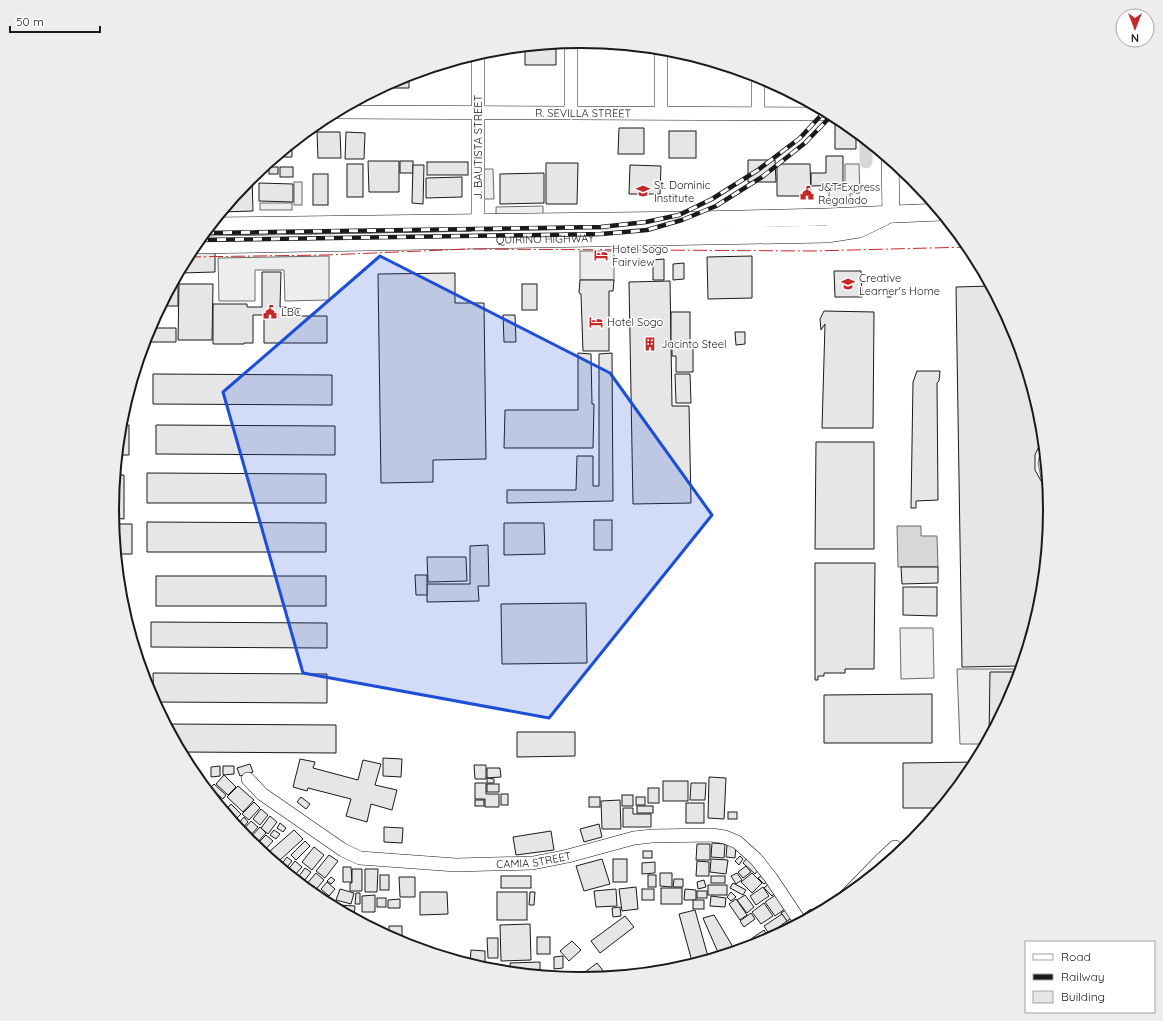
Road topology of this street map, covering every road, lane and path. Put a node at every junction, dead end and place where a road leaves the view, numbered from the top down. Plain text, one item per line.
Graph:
1 (571, 48) edge
2 (661, 55) edge
3 (478, 60) edge
4 (758, 83) edge
5 (347, 112) edge
6 (478, 113) junction
7 (571, 113) junction
8 (660, 113) junction
9 (758, 114) junction
10 (819, 114) edge
11 (890, 166) edge
12 (934, 212) edge
13 (890, 214) junction
14 (478, 223) junction
15 (218, 226) edge
16 (478, 240) junction
17 (204, 245) edge
18 (248, 780) dead end
19 (895, 847) dead end
20 (869, 872) edge
21 (798, 919) edge

1 - 7 street
2 - 8 street
3 - 6 street, J. BAUTISTA STREET
4 - 9 street
5 - 6 street, R. SEVILLA STREET
6 - 7 street, R. SEVILLA STREET
6 - 14 street, J. BAUTISTA STREET
7 - 8 street, R. SEVILLA STREET
8 - 9 street, R. SEVILLA STREET
9 - 10 street, R. SEVILLA STREET
11 - 13 main road
12 - 13 main road, QUIRINO HIGHWAY
13 - 14 main road, QUIRINO HIGHWAY
13 - 16 main road, QUIRINO HIGHWAY
14 - 15 main road, QUIRINO HIGHWAY
14 - 16 street, J. BAUTISTA STREET
16 - 17 main road, QUIRINO HIGHWAY
18 - 21 street, CAMIA STREET
19 - 20 street

